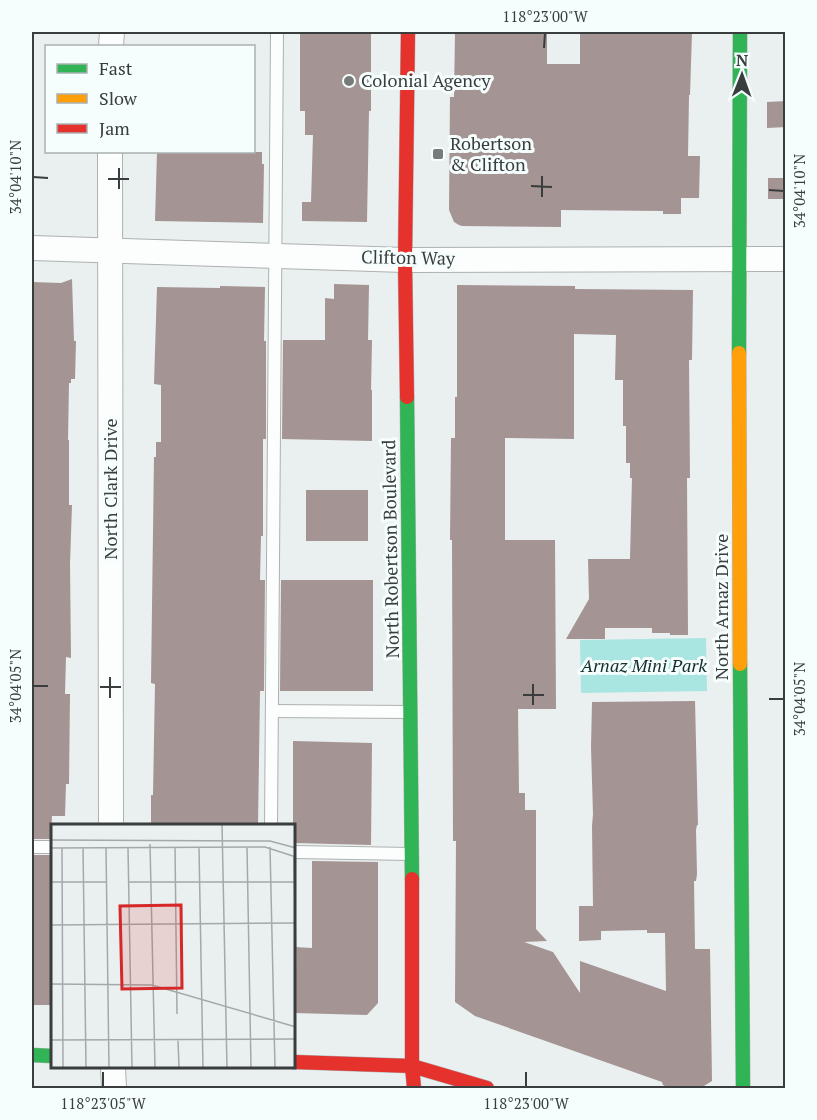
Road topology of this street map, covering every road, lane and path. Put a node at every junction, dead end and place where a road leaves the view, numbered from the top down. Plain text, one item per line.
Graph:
1 (277, 32) edge
2 (408, 32) edge
3 (740, 32) edge
4 (110, 153) edge
5 (32, 248) edge
6 (110, 250) junction
7 (275, 255) junction
8 (738, 258) junction
9 (786, 259) edge
10 (405, 260) junction
11 (272, 711) junction
12 (411, 712) junction
13 (111, 824) edge
14 (271, 824) edge
15 (32, 847) edge
16 (51, 847) edge
17 (296, 852) edge
18 (412, 854) junction
19 (32, 1055) edge
20 (51, 1056) edge
21 (296, 1062) edge
22 (412, 1066) junction
23 (113, 1069) edge
24 (114, 1089) edge
25 (414, 1089) edge
26 (487, 1089) edge
27 (743, 1089) edge

1 - 7 lane
2 - 10 main road, North Robertson Boulevard
3 - 8 main road, North Arnaz Drive
4 - 6 street, North Clark Drive
5 - 6 street, Clifton Way
6 - 7 street, Clifton Way
6 - 13 street, North Clark Drive
7 - 10 street, Clifton Way
7 - 11 lane
8 - 9 street, Clifton Way
8 - 10 street, Clifton Way
8 - 27 main road, North Arnaz Drive
10 - 12 main road, North Robertson Boulevard
11 - 12 lane
11 - 14 lane
12 - 18 main road, North Robertson Boulevard
15 - 16 lane
17 - 18 lane
18 - 22 main road, North Robertson Boulevard
19 - 20 main road
21 - 22 main road
22 - 25 main road, North Robertson Boulevard
22 - 26 main road
23 - 24 street

